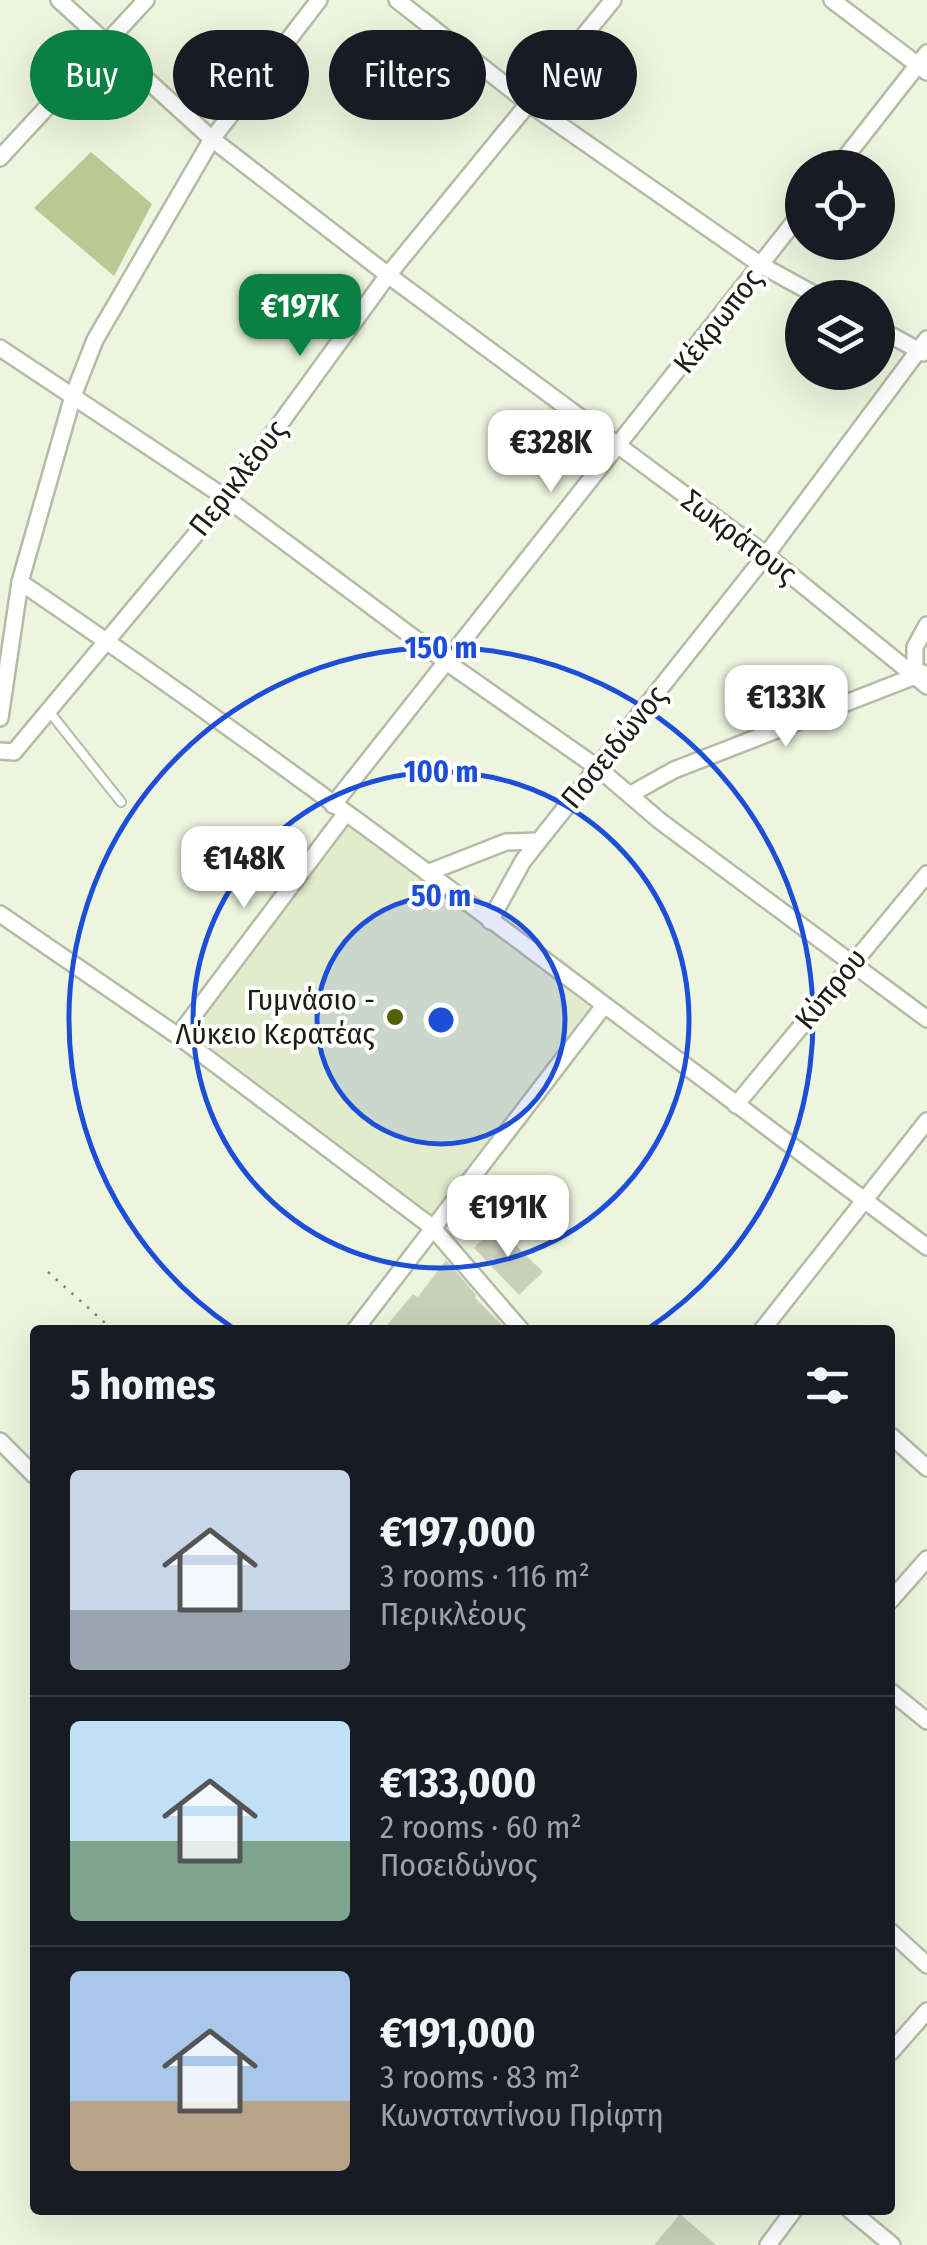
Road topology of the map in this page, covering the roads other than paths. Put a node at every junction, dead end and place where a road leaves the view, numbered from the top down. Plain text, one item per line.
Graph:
1 (60, 0) edge
2 (146, 0) edge
3 (319, 0) edge
4 (396, 0) edge
5 (613, 0) edge
6 (832, 0) edge
7 (92, 30) edge
8 (118, 30) edge
9 (588, 30) edge
10 (923, 64) edge
11 (153, 86) edge
12 (506, 86) edge
13 (35, 120) edge
14 (513, 120) edge
15 (553, 120) edge
16 (212, 139) junction
17 (852, 150) edge
18 (0, 158) edge
19 (785, 235) edge
20 (762, 265) junction
21 (388, 275) junction
22 (789, 280) edge
23 (895, 335) edge
24 (0, 348) edge
25 (924, 348) edge
26 (73, 396) junction
27 (619, 447) junction
28 (226, 498) junction
29 (766, 555) junction
30 (0, 581) edge
31 (20, 582) junction
32 (927, 625) edge
33 (105, 640) junction
34 (445, 661) junction
35 (923, 678) edge
36 (48, 710) junction
37 (0, 718) edge
38 (0, 751) edge
39 (598, 768) junction
40 (631, 794) junction
41 (121, 802) dead end
42 (340, 809) junction
43 (538, 841) junction
44 (428, 873) junction
45 (927, 874) edge
46 (0, 914) edge
47 (490, 921) junction
48 (852, 964) junction
49 (603, 1007) junction
50 (927, 1019) edge
51 (178, 1036) junction
52 (736, 1105) junction
53 (927, 1121) edge
54 (864, 1200) junction
55 (432, 1227) junction
56 (927, 1247) edge
57 (358, 1325) edge
58 (517, 1325) edge
59 (769, 1325) edge
60 (895, 1439) edge
61 (0, 1442) edge
62 (927, 1468) edge
63 (30, 1471) edge
64 (927, 1559) edge
65 (895, 1596) edge
66 (895, 1695) edge
67 (927, 1721) edge
68 (895, 1935) edge
69 (927, 1964) edge
70 (927, 2011) edge
71 (895, 2047) edge
72 (790, 2215) edge
73 (856, 2215) edge
74 (768, 2245) edge
75 (892, 2245) edge

1 - 7 street, Σωκράτους
2 - 8 street
3 - 16 street
4 - 12 street
5 - 9 street, Περικλέους
6 - 10 street
10 - 17 street
11 - 16 street, Σωκράτους
13 - 18 street
14 - 21 street, Περικλέους
15 - 20 street
16 - 21 street, Σωκράτους
16 - 26 street
19 - 20 street, Κέκρωπος
20 - 22 street
20 - 27 street, Κέκρωπος
21 - 27 street, Σωκράτους
21 - 28 street, Περικλέους
23 - 25 street
24 - 26 street
25 - 29 street, Ποσειδώνος
26 - 28 street
26 - 31 street
27 - 29 street, Σωκράτους
27 - 34 street, Κέκρωπος
28 - 33 street, Περικλέους
28 - 34 street
29 - 35 street, Σωκράτους
29 - 39 street, Ποσειδώνος
30 - 31 street
31 - 33 street
31 - 37 street
32 - 35 street
33 - 36 street, Περικλέους
33 - 42 street
34 - 39 street
34 - 42 street, Κέκρωπος
35 - 40 street
36 - 38 street, Περικλέους
36 - 41 lane
39 - 40 street
39 - 43 street, Ποσειδώνος
40 - 48 street
42 - 44 street
42 - 51 street, Κέκρωπος
43 - 44 street
43 - 47 street, Ποσειδώνος
44 - 47 street
45 - 48 street, Κύπρου
46 - 51 street
47 - 49 street
48 - 50 street
48 - 52 street, Κύπρου
49 - 52 street
49 - 55 street
51 - 55 street
52 - 54 street
53 - 54 street
54 - 56 street
54 - 59 street
55 - 57 street
55 - 58 street
60 - 62 street
61 - 63 street
64 - 65 street
66 - 67 street
68 - 69 street
70 - 71 street
72 - 74 street
73 - 75 street

